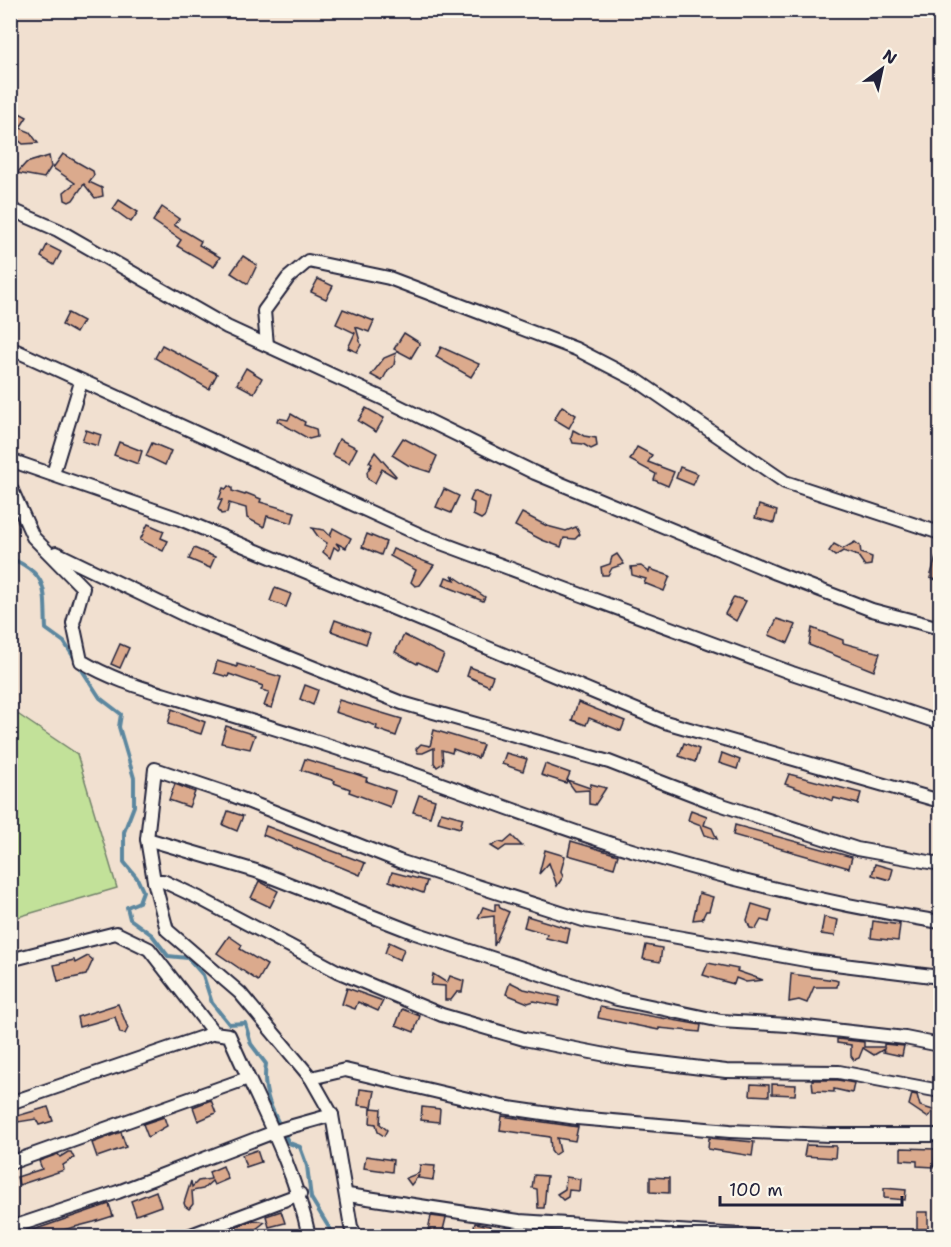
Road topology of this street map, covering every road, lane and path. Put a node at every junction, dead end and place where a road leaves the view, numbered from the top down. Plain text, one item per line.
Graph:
1 (10, 209) edge
2 (267, 345) junction
3 (10, 348) edge
4 (81, 382) junction
5 (10, 460) edge
6 (53, 474) junction
7 (10, 486) edge
8 (940, 533) edge
9 (33, 537) junction
10 (940, 628) edge
11 (940, 723) edge
12 (940, 801) edge
13 (147, 839) junction
14 (940, 864) edge
15 (154, 881) junction
16 (940, 922) edge
17 (10, 960) edge
18 (940, 977) edge
19 (214, 1034) junction
20 (940, 1045) edge
21 (248, 1078) junction
22 (311, 1078) junction
23 (940, 1091) edge
24 (10, 1103) edge
25 (332, 1115) junction
26 (276, 1132) junction
27 (940, 1135) edge
28 (10, 1163) edge
29 (300, 1194) junction
30 (348, 1195) junction
31 (10, 1228) edge
32 (188, 1236) edge
33 (309, 1236) edge
34 (356, 1236) edge
35 (758, 1236) edge

1 - 2 street
2 - 8 street
2 - 10 street
3 - 4 street
4 - 6 street
4 - 11 street
5 - 6 street
6 - 12 street
7 - 9 street
9 - 14 street
9 - 16 street
13 - 15 street
13 - 18 street
13 - 20 street
15 - 22 street
15 - 23 street
17 - 19 street
19 - 21 street
19 - 24 street
21 - 26 street
21 - 28 street
22 - 25 street
22 - 27 street
25 - 26 street
25 - 30 street
26 - 29 street
26 - 31 street
29 - 32 street
29 - 33 street
30 - 34 street
30 - 35 street

